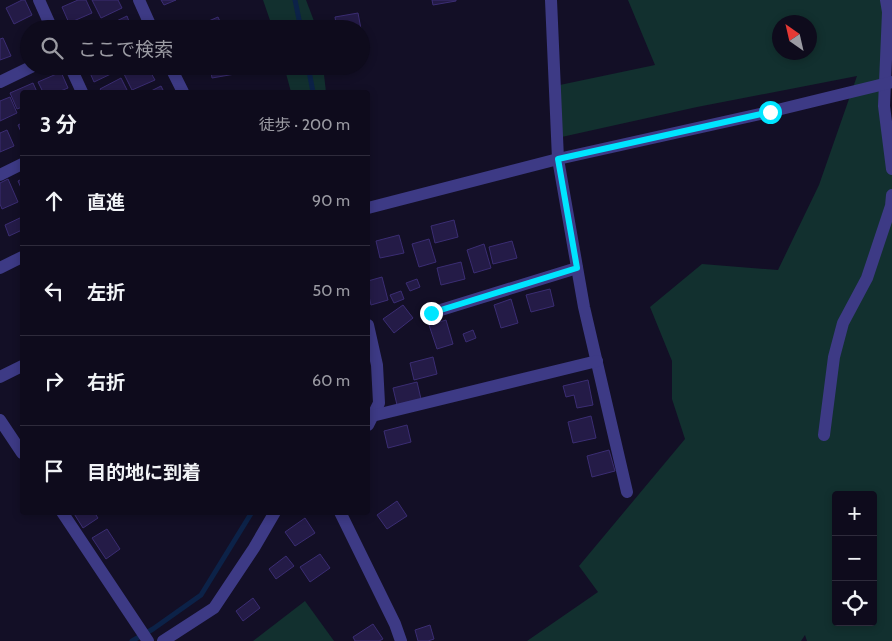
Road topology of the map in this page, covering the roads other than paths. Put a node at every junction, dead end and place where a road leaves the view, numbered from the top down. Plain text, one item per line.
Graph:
1 (38, 0) edge
2 (139, 0) edge
3 (551, 0) edge
4 (886, 0) edge
5 (48, 20) edge
6 (148, 20) edge
7 (20, 72) edge
8 (74, 75) edge
9 (174, 75) edge
10 (0, 82) edge
11 (889, 82) edge
12 (81, 90) edge
13 (182, 90) edge
14 (558, 159) junction
15 (20, 165) edge
16 (892, 169) edge
17 (0, 175) edge
18 (892, 195) edge
19 (370, 207) edge
20 (20, 258) edge
21 (0, 268) edge
22 (577, 268) junction
23 (431, 313) dead end
24 (370, 333) edge
25 (596, 361) junction
26 (20, 367) edge
27 (0, 377) edge
28 (0, 420) edge
29 (370, 421) edge
30 (824, 435) dead end
31 (20, 451) edge
32 (627, 492) dead end
33 (64, 515) edge
34 (273, 515) edge
35 (341, 515) edge
36 (148, 641) edge
37 (163, 641) edge
38 (401, 641) edge

1 - 5 street
2 - 6 street
3 - 14 street
4 - 11 street
7 - 10 street
8 - 12 street
9 - 13 street
11 - 14 street
11 - 16 street
14 - 19 street
14 - 22 street
15 - 17 street
18 - 30 street
20 - 21 street
22 - 23 street
22 - 25 street
24 - 29 street
25 - 29 street
25 - 32 street
26 - 27 street
28 - 31 street
33 - 36 street
34 - 37 street
35 - 38 street

